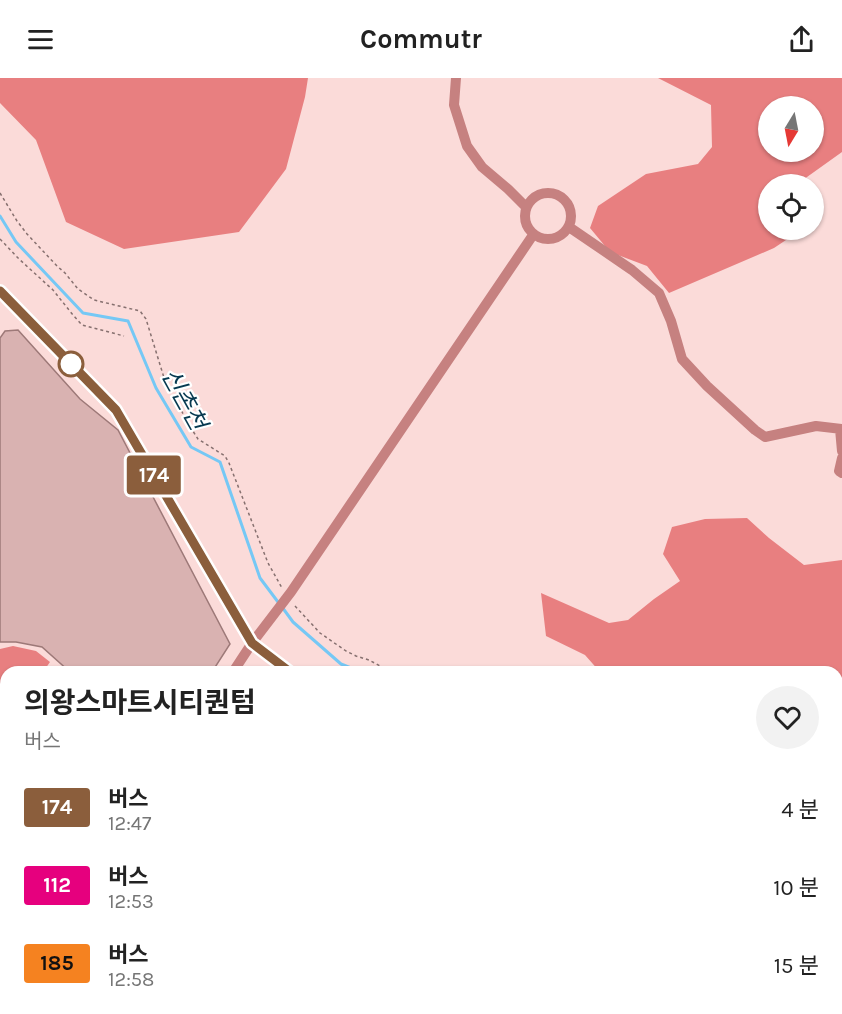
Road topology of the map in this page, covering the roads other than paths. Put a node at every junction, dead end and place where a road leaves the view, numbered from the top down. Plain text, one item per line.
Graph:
1 (456, 78) edge
2 (530, 203) junction
3 (569, 227) junction
4 (533, 235) junction
5 (2, 299) edge
6 (841, 429) edge
7 (842, 451) edge
8 (842, 458) edge
9 (842, 473) edge
10 (252, 643) junction
11 (236, 666) edge
12 (282, 666) edge

1 - 2 street
2 - 3 street
2 - 4 street
3 - 4 street
3 - 6 street
4 - 10 street
5 - 10 street
6 - 7 street
8 - 9 street
10 - 11 street
10 - 12 street

